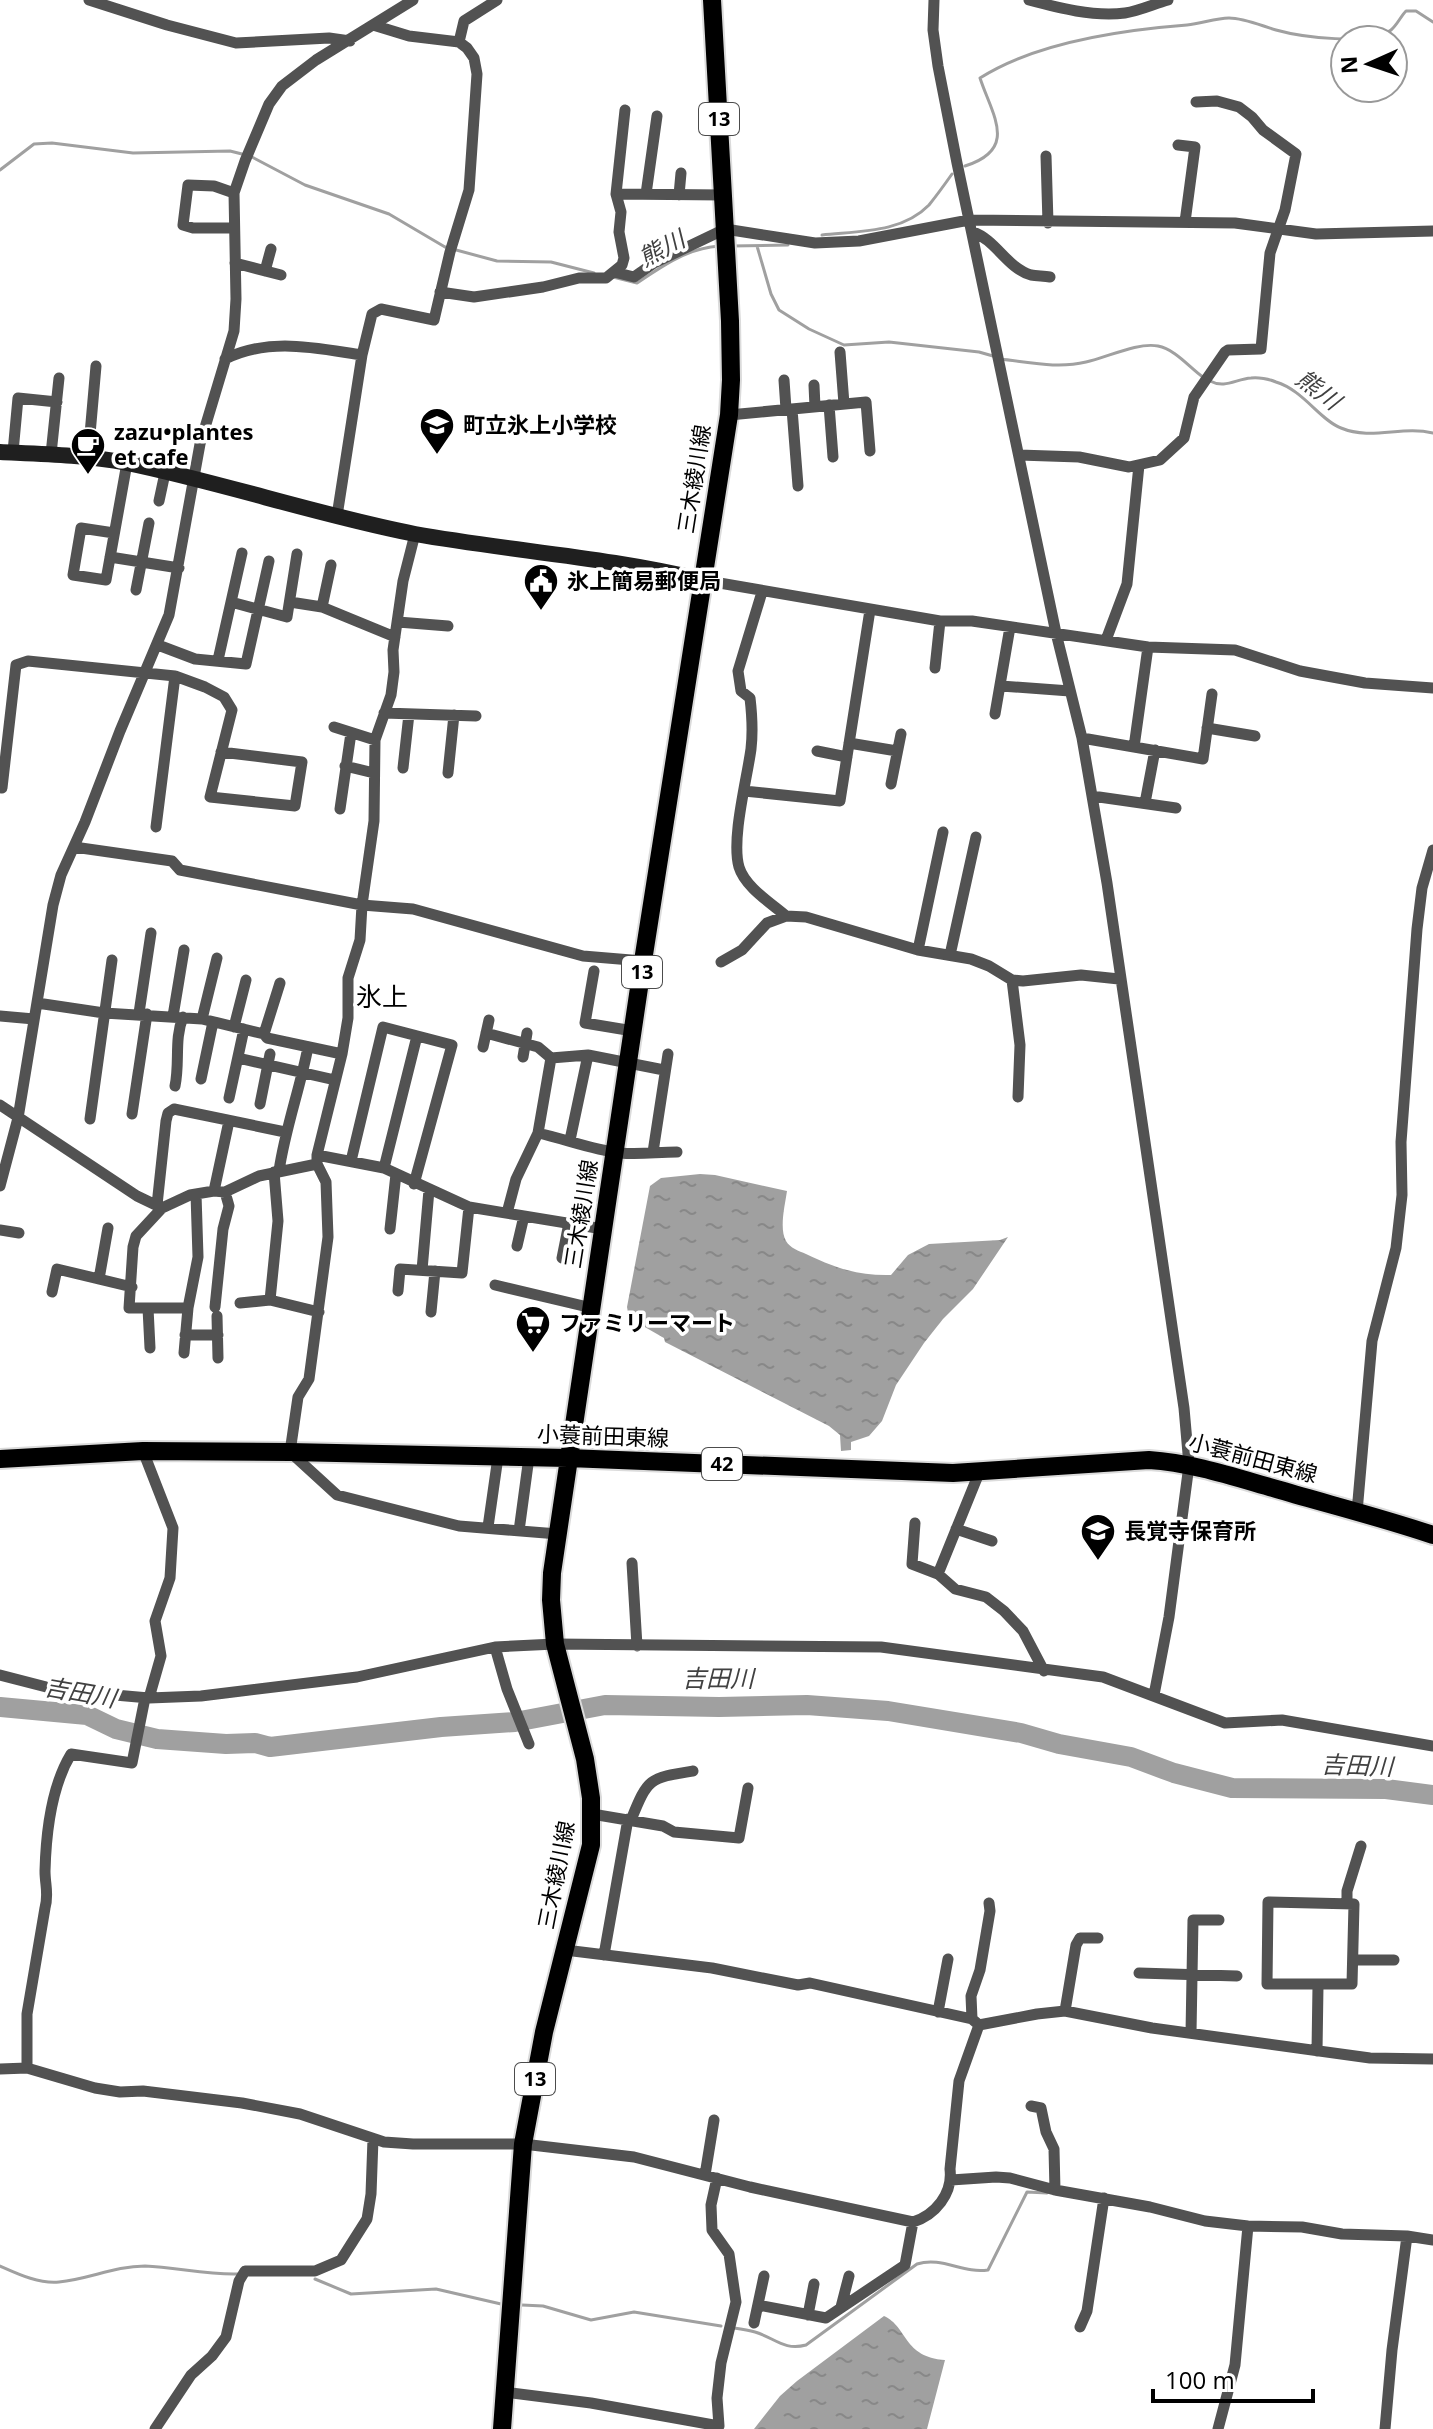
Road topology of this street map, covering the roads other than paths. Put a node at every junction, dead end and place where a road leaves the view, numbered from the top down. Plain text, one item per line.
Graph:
1 (89, 0) edge
2 (413, 0) edge
3 (497, 0) edge
4 (712, 0) edge
5 (934, 0) edge
6 (1029, 0) edge
7 (1168, 0) edge
8 (373, 25) junction
9 (350, 41) junction
10 (459, 42) junction
11 (1196, 102) dead end
12 (625, 110) dead end
13 (657, 116) dead end
14 (1178, 145) dead end
15 (1046, 156) dead end
16 (681, 173) dead end
17 (234, 193) junction
18 (616, 194) junction
19 (646, 194) junction
20 (679, 195) junction
21 (723, 195) junction
22 (1185, 222) junction
23 (1048, 223) junction
24 (971, 226) junction
25 (234, 228) junction
26 (1279, 229) junction
27 (1433, 231) edge
28 (725, 241) junction
29 (271, 249) dead end
30 (235, 263) junction
31 (265, 271) junction
32 (281, 275) dead end
33 (610, 275) junction
34 (1050, 277) dead end
35 (440, 292) junction
36 (840, 352) dead end
37 (362, 355) junction
38 (225, 359) junction
39 (96, 366) dead end
40 (59, 378) dead end
41 (784, 380) dead end
42 (814, 385) dead end
43 (57, 402) junction
44 (844, 404) junction
45 (829, 405) junction
46 (815, 407) junction
47 (789, 409) junction
48 (729, 415) junction
49 (870, 451) dead end
50 (6, 452) edge
51 (51, 454) junction
52 (1019, 455) junction
53 (88, 457) junction
54 (833, 457) dead end
55 (127, 463) junction
56 (1139, 465) junction
57 (165, 473) junction
58 (193, 480) junction
59 (798, 486) dead end
60 (159, 501) dead end
61 (337, 516) junction
62 (149, 523) dead end
63 (114, 533) junction
64 (415, 534) junction
65 (242, 553) dead end
66 (297, 554) dead end
67 (110, 557) junction
68 (269, 561) dead end
69 (142, 562) junction
70 (331, 565) dead end
71 (179, 568) junction
72 (702, 580) junction
73 (136, 590) dead end
74 (762, 592) junction
75 (231, 602) junction
76 (290, 602) junction
77 (322, 607) junction
78 (259, 609) junction
79 (870, 610) junction
80 (940, 621) junction
81 (398, 622) junction
82 (448, 626) dead end
83 (1010, 627) junction
84 (1056, 633) junction
85 (395, 637) junction
86 (1106, 640) junction
87 (158, 645) junction
88 (1148, 647) junction
89 (218, 660) junction
90 (935, 668) dead end
91 (144, 673) junction
92 (0, 675) edge
93 (175, 676) junction
94 (15, 677) junction
95 (1001, 686) junction
96 (1433, 688) edge
97 (1070, 691) junction
98 (1212, 694) dead end
99 (384, 713) junction
100 (409, 714) junction
101 (995, 714) dead end
102 (454, 715) junction
103 (476, 716) dead end
104 (334, 727) dead end
105 (1207, 728) junction
106 (351, 733) junction
107 (901, 734) dead end
108 (1255, 736) dead end
109 (1082, 738) junction
110 (375, 740) junction
111 (849, 743) junction
112 (1134, 747) junction
113 (1155, 750) junction
114 (817, 751) dead end
115 (897, 751) junction
116 (221, 752) junction
117 (847, 757) junction
118 (345, 766) junction
119 (403, 768) dead end
120 (374, 773) junction
121 (448, 773) dead end
122 (2, 781) edge
123 (891, 784) dead end
124 (744, 791) junction
125 (1092, 796) junction
126 (1145, 803) junction
127 (1176, 808) dead end
128 (340, 809) dead end
129 (156, 827) dead end
130 (943, 832) dead end
131 (976, 837) dead end
132 (74, 847) junction
133 (1433, 850) edge
134 (362, 905) junction
135 (786, 916) junction
136 (151, 933) dead end
137 (184, 950) dead end
138 (918, 950) junction
139 (950, 955) junction
140 (217, 958) dead end
141 (112, 960) dead end
142 (643, 961) junction
143 (721, 962) dead end
144 (594, 971) dead end
145 (1119, 979) junction
146 (246, 980) dead end
147 (1012, 980) junction
148 (280, 983) dead end
149 (37, 1003) junction
150 (104, 1013) junction
151 (143, 1014) junction
152 (0, 1016) edge
153 (178, 1017) junction
154 (34, 1019) junction
155 (208, 1020) junction
156 (489, 1020) dead end
157 (239, 1028) junction
158 (633, 1031) junction
159 (486, 1033) junction
160 (264, 1034) junction
161 (417, 1036) junction
162 (526, 1038) junction
163 (308, 1047) junction
164 (483, 1047) dead end
165 (342, 1054) junction
166 (668, 1054) dead end
167 (588, 1055) junction
168 (523, 1057) dead end
169 (238, 1058) junction
170 (551, 1058) junction
171 (269, 1060) junction
172 (628, 1061) junction
173 (664, 1070) junction
174 (303, 1072) junction
175 (201, 1079) dead end
176 (335, 1080) junction
177 (175, 1086) dead end
178 (1018, 1097) dead end
179 (229, 1098) dead end
180 (260, 1104) dead end
181 (0, 1105) edge
182 (132, 1114) dead end
183 (18, 1118) junction
184 (90, 1119) dead end
185 (229, 1121) junction
186 (285, 1132) junction
187 (538, 1133) junction
188 (570, 1140) junction
189 (653, 1152) junction
190 (677, 1152) dead end
191 (615, 1153) junction
192 (317, 1160) junction
193 (351, 1161) junction
194 (384, 1168) junction
195 (276, 1172) junction
196 (396, 1174) junction
197 (414, 1184) junction
198 (0, 1186) edge
199 (429, 1190) junction
200 (220, 1192) junction
201 (196, 1194) junction
202 (160, 1206) junction
203 (469, 1207) junction
204 (507, 1213) junction
205 (524, 1216) junction
206 (569, 1223) junction
207 (108, 1228) dead end
208 (390, 1229) dead end
209 (603, 1229) junction
210 (0, 1230) edge
211 (19, 1233) dead end
212 (517, 1246) dead end
213 (562, 1258) dead end
214 (428, 1271) junction
215 (99, 1279) junction
216 (495, 1285) dead end
217 (132, 1287) junction
218 (398, 1291) dead end
219 (52, 1292) dead end
220 (270, 1300) junction
221 (240, 1303) dead end
222 (148, 1308) junction
223 (188, 1308) junction
224 (592, 1308) junction
225 (319, 1312) junction
226 (431, 1312) dead end
227 (185, 1335) junction
228 (218, 1335) junction
229 (150, 1348) dead end
230 (184, 1353) dead end
231 (218, 1358) dead end
232 (143, 1451) junction
233 (290, 1452) junction
234 (498, 1457) junction
235 (529, 1457) junction
236 (568, 1458) junction
237 (0, 1459) edge
238 (1189, 1465) junction
239 (979, 1473) junction
240 (1357, 1512) junction
241 (915, 1523) dead end
242 (488, 1527) junction
243 (956, 1529) junction
244 (519, 1531) junction
245 (558, 1534) junction
246 (1433, 1535) edge
247 (992, 1541) dead end
248 (632, 1563) dead end
249 (938, 1574) junction
250 (555, 1644) junction
251 (637, 1646) junction
252 (495, 1647) junction
253 (1044, 1671) junction
254 (0, 1675) edge
255 (1154, 1695) junction
256 (147, 1698) junction
257 (527, 1740) dead end
258 (1433, 1746) edge
259 (693, 1771) dead end
260 (748, 1788) dead end
261 (592, 1814) junction
262 (630, 1819) junction
263 (1361, 1846) dead end
264 (989, 1903) dead end
265 (1347, 1903) junction
266 (1219, 1920) dead end
267 (1098, 1938) dead end
268 (565, 1950) junction
269 (604, 1955) junction
270 (948, 1959) dead end
271 (1353, 1960) junction
272 (1394, 1960) dead end
273 (1139, 1973) dead end
274 (1192, 1976) junction
275 (1237, 1976) dead end
276 (1318, 1986) junction
277 (1065, 2011) junction
278 (938, 2012) junction
279 (975, 2022) junction
280 (1191, 2033) junction
281 (1317, 2051) junction
282 (1433, 2059) edge
283 (27, 2068) junction
284 (0, 2069) edge
285 (1031, 2106) dead end
286 (714, 2120) dead end
287 (373, 2139) junction
288 (523, 2144) junction
289 (711, 2176) junction
290 (951, 2180) junction
291 (1055, 2190) junction
292 (1104, 2198) junction
293 (913, 2222) junction
294 (1248, 2226) junction
295 (1407, 2236) junction
296 (1433, 2240) edge
297 (764, 2276) dead end
298 (849, 2276) dead end
299 (814, 2284) dead end
300 (758, 2305) junction
301 (841, 2307) junction
302 (808, 2315) junction
303 (754, 2323) dead end
304 (1080, 2327) dead end
305 (504, 2392) junction
306 (155, 2429) edge
307 (502, 2429) edge
308 (1218, 2429) edge
309 (1385, 2429) edge

1 - 9 street
2 - 8 street
3 - 10 street
4 - 21 main road, 三木綾川線 / 13
5 - 24 street
6 - 7 street
8 - 9 street
8 - 10 street
9 - 17 street
10 - 35 street
11 - 26 street
12 - 18 street
13 - 19 street
14 - 22 street
15 - 23 street
16 - 20 street
17 - 25 street
17 - 25 street
18 - 19 street
18 - 33 street
19 - 20 street
20 - 21 street
21 - 28 main road, 三木綾川線 / 13
22 - 23 street
22 - 26 street
23 - 24 street
24 - 28 street
24 - 34 street
24 - 52 street
25 - 30 street
26 - 27 street
26 - 56 street
28 - 33 street
28 - 48 main road, 三木綾川線 / 13
29 - 31 street
30 - 31 street
30 - 38 street
31 - 32 street
33 - 35 street
35 - 37 street
36 - 44 street
37 - 38 street
37 - 61 street
38 - 58 street
39 - 53 street
40 - 43 street
41 - 47 street
42 - 46 street
43 - 50 street
43 - 51 street
44 - 45 street
44 - 49 street
45 - 46 street
45 - 54 street
46 - 47 street
47 - 48 street
47 - 59 street
48 - 72 main road, 三木綾川線 / 13
50 - 51 street
51 - 53 street
52 - 56 street
52 - 84 street
53 - 55 street
55 - 57 street
55 - 63 street
56 - 86 street
57 - 58 street
57 - 60 street
58 - 61 street
58 - 71 street
61 - 64 street
62 - 69 street
63 - 67 street
63 - 67 street
64 - 72 street
64 - 81 street
65 - 75 street
66 - 76 street
67 - 69 street
68 - 78 street
69 - 71 street
69 - 73 street
70 - 77 street
71 - 87 street
72 - 74 street
72 - 142 main road, 三木綾川線 / 13
74 - 79 street
74 - 124 street
75 - 78 street
75 - 89 street
76 - 77 street
76 - 78 street
77 - 85 street
78 - 89 street
79 - 80 street
79 - 111 street
80 - 83 street
80 - 90 street
81 - 82 street
81 - 85 street
83 - 84 street
83 - 95 street
84 - 86 street
84 - 97 street
85 - 99 street
86 - 88 street
87 - 89 street
87 - 91 street
88 - 96 street
88 - 112 street
91 - 93 street
91 - 94 street
91 - 132 street
92 - 94 street
93 - 116 street
93 - 129 street
94 - 122 street
95 - 97 street
95 - 101 street
97 - 109 street
98 - 105 street
99 - 100 street
99 - 110 street
100 - 102 street
100 - 119 street
102 - 103 street
102 - 121 street
104 - 106 street
105 - 108 street
105 - 113 street
106 - 110 street
106 - 118 street
107 - 115 street
109 - 112 street
109 - 125 street
110 - 120 street
111 - 115 street
111 - 117 street
112 - 113 street
113 - 126 street
114 - 117 street
115 - 123 street
116 - 116 street
117 - 124 street
118 - 120 street
118 - 128 street
120 - 134 street
124 - 135 street
125 - 126 street
125 - 145 street
126 - 127 street
130 - 138 street
131 - 139 street
132 - 134 street
132 - 149 street
133 - 240 street
134 - 142 street
134 - 165 street
135 - 138 street
135 - 143 street
136 - 151 street
137 - 153 street
138 - 139 street
139 - 147 street
140 - 155 street
141 - 150 street
142 - 158 main road, 三木綾川線 / 13
144 - 158 street
145 - 147 street
145 - 238 street
146 - 157 street
147 - 178 street
148 - 160 street
149 - 150 street
149 - 154 street
150 - 151 street
150 - 184 street
151 - 153 street
151 - 182 street
152 - 154 street
153 - 155 street
153 - 177 street
154 - 183 street
155 - 157 street
155 - 175 street
156 - 159 street
157 - 160 street
157 - 169 street
158 - 172 main road, 三木綾川線 / 13
159 - 162 street
159 - 164 street
160 - 163 street
161 - 193 street
161 - 194 street
161 - 197 street
162 - 168 street
162 - 170 street
163 - 165 street
163 - 174 street
165 - 176 street
166 - 173 street
167 - 170 street
167 - 172 street
167 - 188 street
169 - 171 street
169 - 179 street
170 - 187 street
171 - 174 street
171 - 180 street
172 - 173 street
172 - 191 main road, 三木綾川線 / 13
173 - 189 street
174 - 176 street
174 - 186 street
176 - 192 street
181 - 183 street
183 - 198 street
183 - 202 street
185 - 186 street
185 - 200 street
185 - 202 street
186 - 195 street
187 - 188 street
187 - 204 street
188 - 191 street
189 - 190 street
189 - 191 street
191 - 209 main road, 三木綾川線 / 13
192 - 193 street
192 - 195 street
192 - 225 street
193 - 194 street
194 - 196 street
195 - 200 street
195 - 220 street
196 - 197 street
196 - 208 street
197 - 199 street
199 - 203 street
199 - 214 street
200 - 201 street
200 - 228 street
201 - 202 street
201 - 223 street
202 - 217 street
203 - 204 street
203 - 214 street
204 - 205 street
205 - 206 street
205 - 212 street
206 - 209 street
206 - 213 street
207 - 215 street
209 - 224 main road, 三木綾川線 / 13
210 - 211 street
214 - 218 street
214 - 226 street
215 - 217 street
215 - 219 street
216 - 224 street
217 - 222 street
220 - 221 street
220 - 225 street
222 - 223 street
222 - 229 street
223 - 227 street
224 - 236 main road, 三木綾川線 / 13
225 - 233 street
227 - 228 street
227 - 230 street
228 - 231 street
232 - 233 main road, 小蓑前田東線 / 42
232 - 237 main road, 小蓑前田東線 / 42
232 - 256 street
233 - 234 main road, 小蓑前田東線 / 42
233 - 242 street
234 - 235 main road, 小蓑前田東線 / 42
234 - 242 street
235 - 236 main road, 小蓑前田東線 / 42
235 - 244 street
236 - 239 main road, 小蓑前田東線 / 42
236 - 245 main road, 三木綾川線 / 13
238 - 239 main road, 小蓑前田東線 / 42
238 - 240 main road, 小蓑前田東線 / 42
238 - 255 street
239 - 243 street
240 - 246 main road, 小蓑前田東線 / 42
241 - 249 street
242 - 244 street
243 - 247 street
243 - 249 street
244 - 245 street
245 - 250 main road, 三木綾川線 / 13
248 - 251 street
249 - 253 street
250 - 251 street
250 - 252 street
250 - 261 main road, 三木綾川線 / 13
251 - 253 street
252 - 256 street
252 - 257 street
253 - 255 street
254 - 256 street
255 - 258 street
256 - 283 street
259 - 262 street
260 - 262 street
261 - 262 street
261 - 268 main road, 三木綾川線 / 13
262 - 269 street
263 - 265 street
264 - 279 street
265 - 271 street
265 - 276 street
266 - 274 street
267 - 277 street
268 - 269 street
268 - 288 main road, 三木綾川線 / 13
269 - 278 street
270 - 278 street
271 - 272 street
271 - 276 street
273 - 274 street
274 - 275 street
274 - 280 street
276 - 281 street
277 - 279 street
277 - 280 street
278 - 279 street
279 - 290 street
280 - 281 street
281 - 282 street
283 - 284 street
283 - 287 street
285 - 291 street
286 - 289 street
287 - 288 street
287 - 306 street
288 - 289 street
288 - 305 main road, 三木綾川線 / 13
289 - 293 street
289 - 305 street
290 - 291 street
290 - 293 street
291 - 292 street
292 - 294 street
292 - 304 street
293 - 301 street
294 - 295 street
294 - 308 street
295 - 296 street
295 - 309 street
297 - 300 street
298 - 301 street
299 - 302 street
300 - 302 street
300 - 303 street
301 - 302 street
305 - 307 main road, 三木綾川線 / 13

